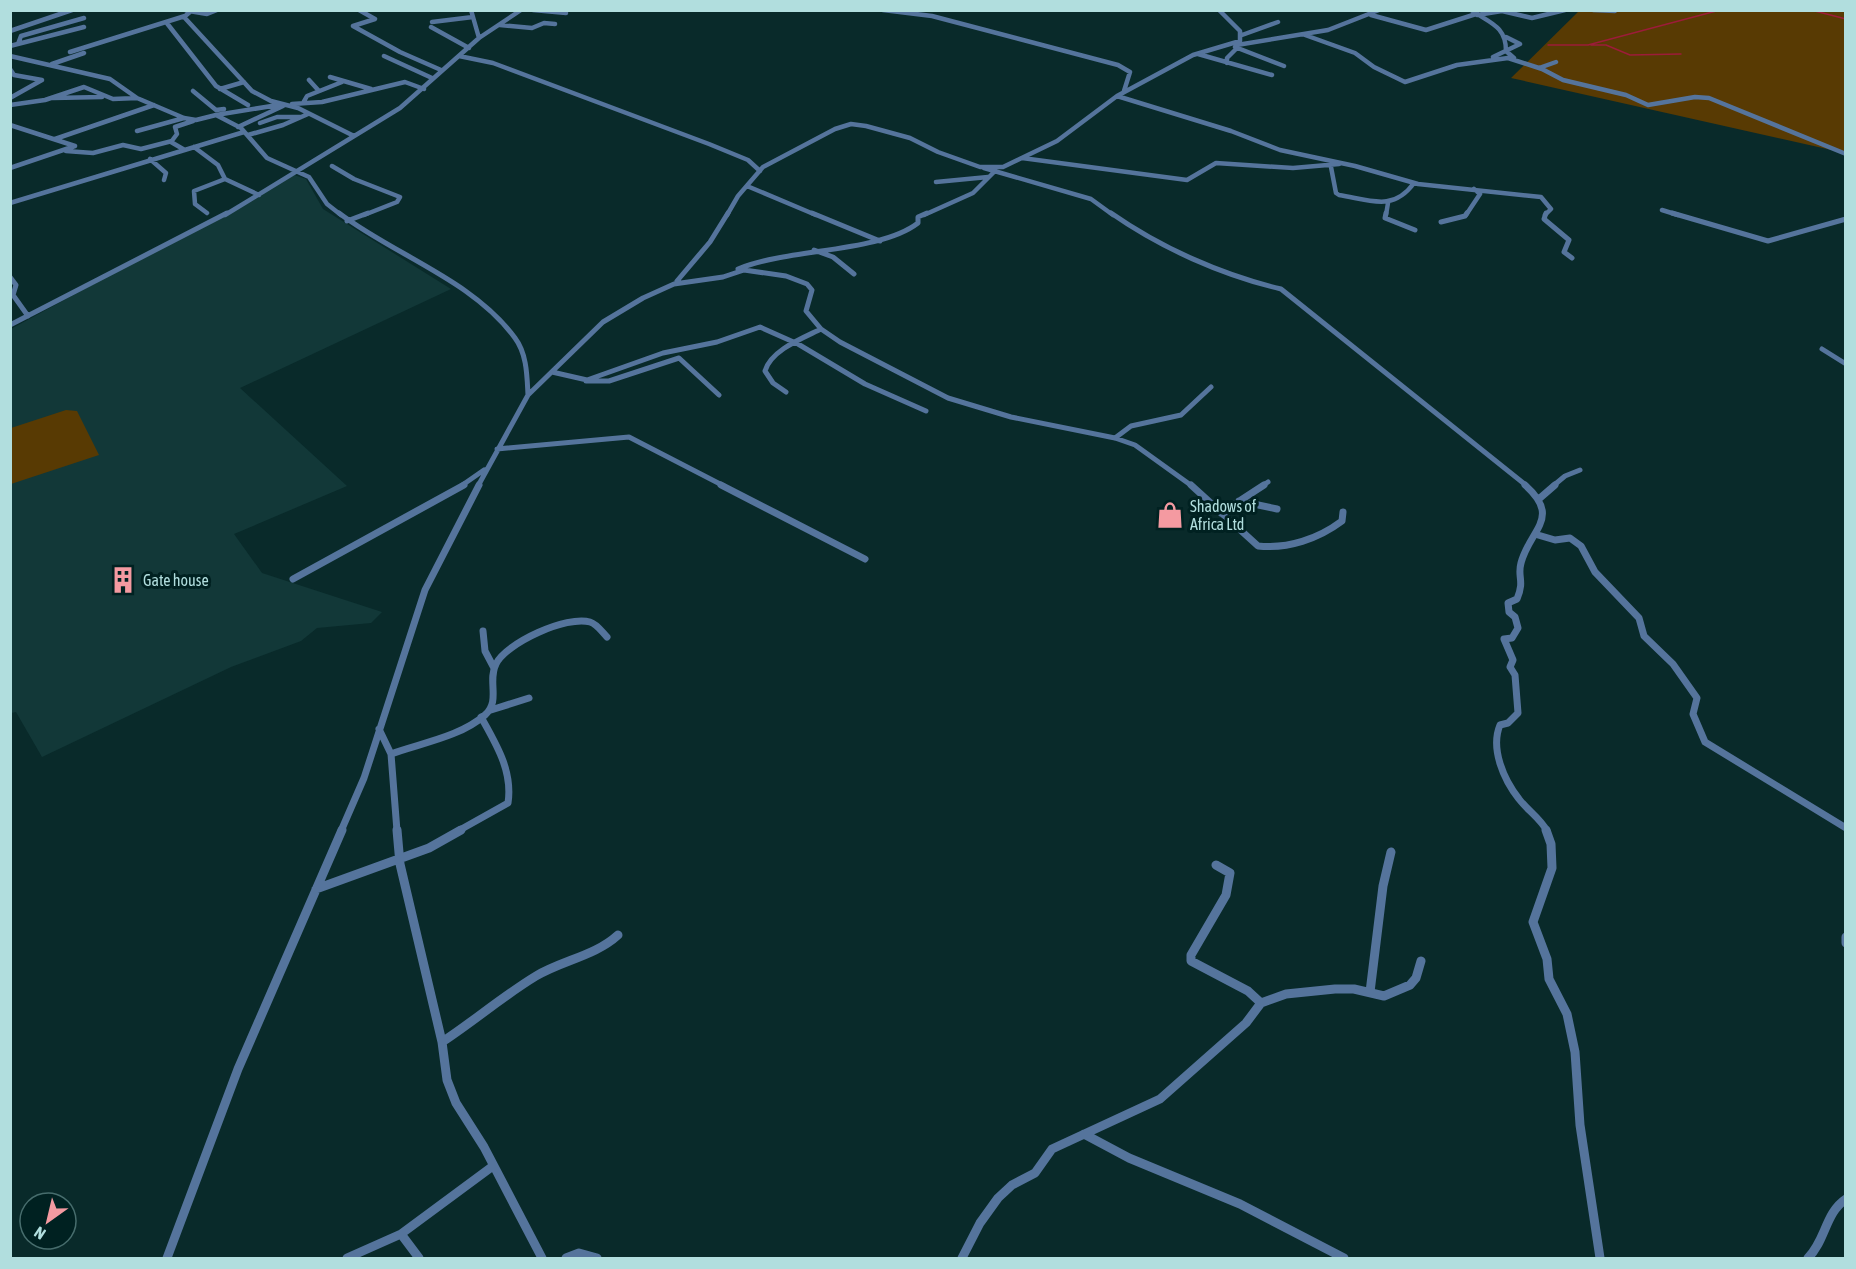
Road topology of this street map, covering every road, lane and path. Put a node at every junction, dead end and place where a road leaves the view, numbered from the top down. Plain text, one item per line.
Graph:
1 (72, 10) edge
2 (217, 10) edge
3 (359, 10) edge
4 (377, 10) edge
5 (471, 10) edge
6 (521, 10) edge
7 (532, 10) edge
8 (883, 10) edge
9 (928, 10) edge
10 (1219, 10) edge
11 (1379, 10) edge
12 (1471, 10) edge
13 (1565, 10) edge
14 (1593, 10) edge
15 (1615, 11) edge
16 (186, 12) edge
17 (566, 13) dead end
18 (918, 13) junction
19 (366, 14) junction
20 (1371, 15) junction
21 (1476, 15) junction
22 (473, 16) junction
23 (84, 18) dead end
24 (73, 20) junction
25 (166, 22) junction
26 (1278, 22) dead end
27 (555, 24) dead end
28 (500, 25) junction
29 (84, 27) dead end
30 (10, 31) edge
31 (66, 31) junction
32 (1242, 34) junction
33 (1305, 35) junction
34 (10, 37) edge
35 (1506, 37) junction
36 (19, 38) junction
37 (479, 38) junction
38 (18, 44) junction
39 (10, 46) edge
40 (1233, 47) junction
41 (469, 48) junction
42 (1213, 50) junction
43 (1506, 51) junction
44 (70, 52) dead end
45 (84, 53) dead end
46 (1195, 54) junction
47 (1230, 55) junction
48 (384, 56) dead end
49 (459, 56) junction
50 (11, 57) edge
51 (1489, 60) junction
52 (1518, 61) junction
53 (1556, 62) dead end
54 (1227, 63) junction
55 (49, 65) junction
56 (1284, 66) dead end
57 (1539, 68) junction
58 (10, 69) edge
59 (441, 70) junction
60 (1272, 75) dead end
61 (330, 77) dead end
62 (432, 78) junction
63 (309, 80) dead end
64 (244, 82) junction
65 (342, 82) junction
66 (220, 89) junction
67 (424, 89) junction
68 (319, 90) junction
69 (374, 90) junction
70 (193, 91) dead end
71 (1125, 91) junction
72 (1117, 96) junction
73 (104, 97) junction
74 (10, 98) edge
75 (52, 98) junction
76 (137, 98) junction
77 (271, 101) junction
78 (303, 103) junction
79 (10, 105) edge
80 (154, 105) junction
81 (248, 105) junction
82 (283, 105) junction
83 (216, 115) junction
84 (308, 115) junction
85 (182, 117) junction
86 (206, 117) junction
87 (196, 120) junction
88 (260, 123) dead end
89 (10, 125) edge
90 (238, 127) junction
91 (137, 131) dead end
92 (246, 133) junction
93 (354, 136) junction
94 (55, 139) junction
95 (172, 141) junction
96 (194, 147) junction
97 (141, 149) junction
98 (183, 149) junction
99 (62, 151) junction
100 (1845, 154) edge
101 (159, 156) junction
102 (1021, 158) junction
103 (150, 159) junction
104 (1342, 163) junction
105 (332, 166) dead end
106 (1003, 167) junction
107 (1331, 167) junction
108 (10, 168) edge
109 (984, 168) junction
110 (296, 170) junction
111 (760, 171) junction
112 (990, 175) junction
113 (225, 179) junction
114 (164, 180) dead end
115 (936, 182) dead end
116 (1414, 183) junction
117 (747, 186) junction
118 (1474, 189) junction
119 (259, 195) junction
120 (10, 203) edge
121 (1388, 203) junction
122 (1662, 210) dead end
123 (207, 213) dead end
124 (1845, 219) edge
125 (347, 221) junction
126 (1441, 222) dead end
127 (1415, 230) dead end
128 (880, 241) junction
129 (812, 249) junction
130 (1572, 258) dead end
131 (735, 271) junction
132 (854, 274) dead end
133 (10, 277) edge
134 (674, 284) junction
135 (28, 316) junction
136 (10, 325) edge
137 (820, 329) junction
138 (794, 342) junction
139 (1822, 349) dead end
140 (1845, 364) edge
141 (552, 372) junction
142 (584, 380) junction
143 (1211, 387) dead end
144 (786, 392) dead end
145 (528, 395) junction
146 (719, 395) dead end
147 (926, 411) dead end
148 (1115, 438) junction
149 (497, 449) junction
150 (487, 469) junction
151 (1580, 470) dead end
152 (1268, 482) dead end
153 (1540, 498) junction
154 (1239, 501) junction
155 (1277, 509) dead end
156 (1343, 512) dead end
157 (1221, 513) junction
158 (1538, 535) junction
159 (865, 560) dead end
160 (293, 579) dead end
161 (483, 631) dead end
162 (607, 637) dead end
163 (494, 668) junction
164 (529, 698) dead end
165 (491, 710) junction
166 (481, 717) junction
167 (379, 729) junction
168 (391, 754) junction
169 (1845, 828) edge
170 (1392, 852) dead end
171 (400, 861) junction
172 (1216, 865) dead end
173 (316, 889) junction
174 (618, 935) dead end
175 (1845, 937) edge
176 (1845, 943) edge
177 (1421, 961) dead end
178 (1370, 992) junction
179 (1261, 1003) junction
180 (442, 1042) junction
181 (1084, 1134) junction
182 (493, 1166) junction
183 (1845, 1199) edge
184 (401, 1234) junction
185 (167, 1258) edge
186 (347, 1258) edge
187 (419, 1258) edge
188 (542, 1258) edge
189 (566, 1258) edge
190 (597, 1258) edge
191 (962, 1258) edge
192 (1344, 1258) edge
193 (1600, 1258) edge
194 (1809, 1258) edge

1 - 30 street
2 - 16 street
3 - 19 street
4 - 19 street
5 - 22 street
6 - 28 street
7 - 17 street
8 - 18 street
9 - 18 street
10 - 32 street
11 - 20 street
12 - 21 street
13 - 21 street
14 - 15 street
16 - 25 street
16 - 64 street
18 - 71 street
19 - 59 street
20 - 21 street
20 - 33 street
21 - 35 street
22 - 37 street
22 - 41 street
23 - 24 street
24 - 31 street
24 - 36 street
25 - 44 street
25 - 66 street
26 - 32 street
27 - 28 street
28 - 37 street
29 - 31 street
31 - 38 street
32 - 40 street
33 - 40 street
33 - 51 street
34 - 36 street
35 - 43 street
35 - 43 street
36 - 38 street
37 - 41 street
38 - 39 street
40 - 42 street
40 - 47 street
40 - 56 street
41 - 49 street
42 - 46 street
42 - 47 street
43 - 51 street
43 - 52 street
45 - 55 street
46 - 54 street
46 - 71 street
47 - 54 street
48 - 62 street
49 - 59 street
49 - 111 street
50 - 55 street
51 - 52 street
52 - 57 street
53 - 57 street
54 - 60 street
55 - 76 street
57 - 100 street
58 - 74 street
59 - 62 street
61 - 65 street
62 - 67 street
63 - 68 street
64 - 66 street
64 - 77 street
65 - 68 street
65 - 69 street
66 - 81 street
67 - 69 street
67 - 93 street
68 - 78 street
69 - 78 street
70 - 81 street
71 - 72 street
72 - 102 street
72 - 104 street
73 - 75 street
73 - 75 street
73 - 76 street
75 - 79 street
76 - 80 street
77 - 81 street
77 - 82 street
78 - 82 street
80 - 85 street
80 - 94 street
82 - 83 street
82 - 84 street
82 - 90 street
83 - 86 street
83 - 90 street
84 - 88 street
84 - 92 street
84 - 93 street
85 - 86 street
85 - 87 street
85 - 91 street
86 - 87 street
87 - 95 street
89 - 94 street
90 - 92 street
92 - 96 street
92 - 110 street
93 - 110 street
94 - 99 street
95 - 97 street
95 - 98 street
96 - 98 street
96 - 113 street
97 - 99 street
97 - 101 street
98 - 101 street
99 - 108 street
101 - 103 street
102 - 106 street
102 - 107 street
103 - 114 street
103 - 120 street
104 - 107 street
104 - 116 street
105 - 125 street
106 - 109 street
106 - 112 street
107 - 121 street
109 - 111 street
109 - 112 street
110 - 119 street
110 - 125 street
111 - 117 street
112 - 115 street
112 - 128 street
112 - 153 street
113 - 119 street
113 - 123 street
116 - 118 street
116 - 121 street
117 - 128 street
117 - 134 street
118 - 126 street
118 - 130 street
119 - 135 street
121 - 127 street
122 - 124 street
125 - 145 street
128 - 129 street
129 - 131 street
129 - 132 street
131 - 134 street
131 - 137 street
133 - 135 street
134 - 141 street
135 - 136 street
137 - 138 street
137 - 148 street
138 - 142 street
138 - 144 street
138 - 147 street
139 - 140 street
141 - 142 street
141 - 145 street
142 - 146 street
143 - 148 street
145 - 149 street
148 - 157 street
149 - 150 street
149 - 159 street
150 - 160 street
150 - 167 street
151 - 153 street
152 - 154 street
153 - 158 street
154 - 155 street
154 - 157 street
156 - 157 street
158 - 169 street
158 - 193 street
161 - 163 street
162 - 163 street
163 - 165 street
164 - 165 street
165 - 166 street
166 - 168 street
166 - 171 street
167 - 168 street
167 - 173 street
168 - 171 street
170 - 178 street
171 - 173 street
171 - 180 street
172 - 179 street
173 - 185 street
174 - 180 street
175 - 176 street
177 - 178 street
178 - 179 street
179 - 181 street
180 - 182 street
181 - 191 street
181 - 192 street
182 - 184 street
182 - 188 street
183 - 194 street
184 - 186 street
184 - 187 street
189 - 190 street

